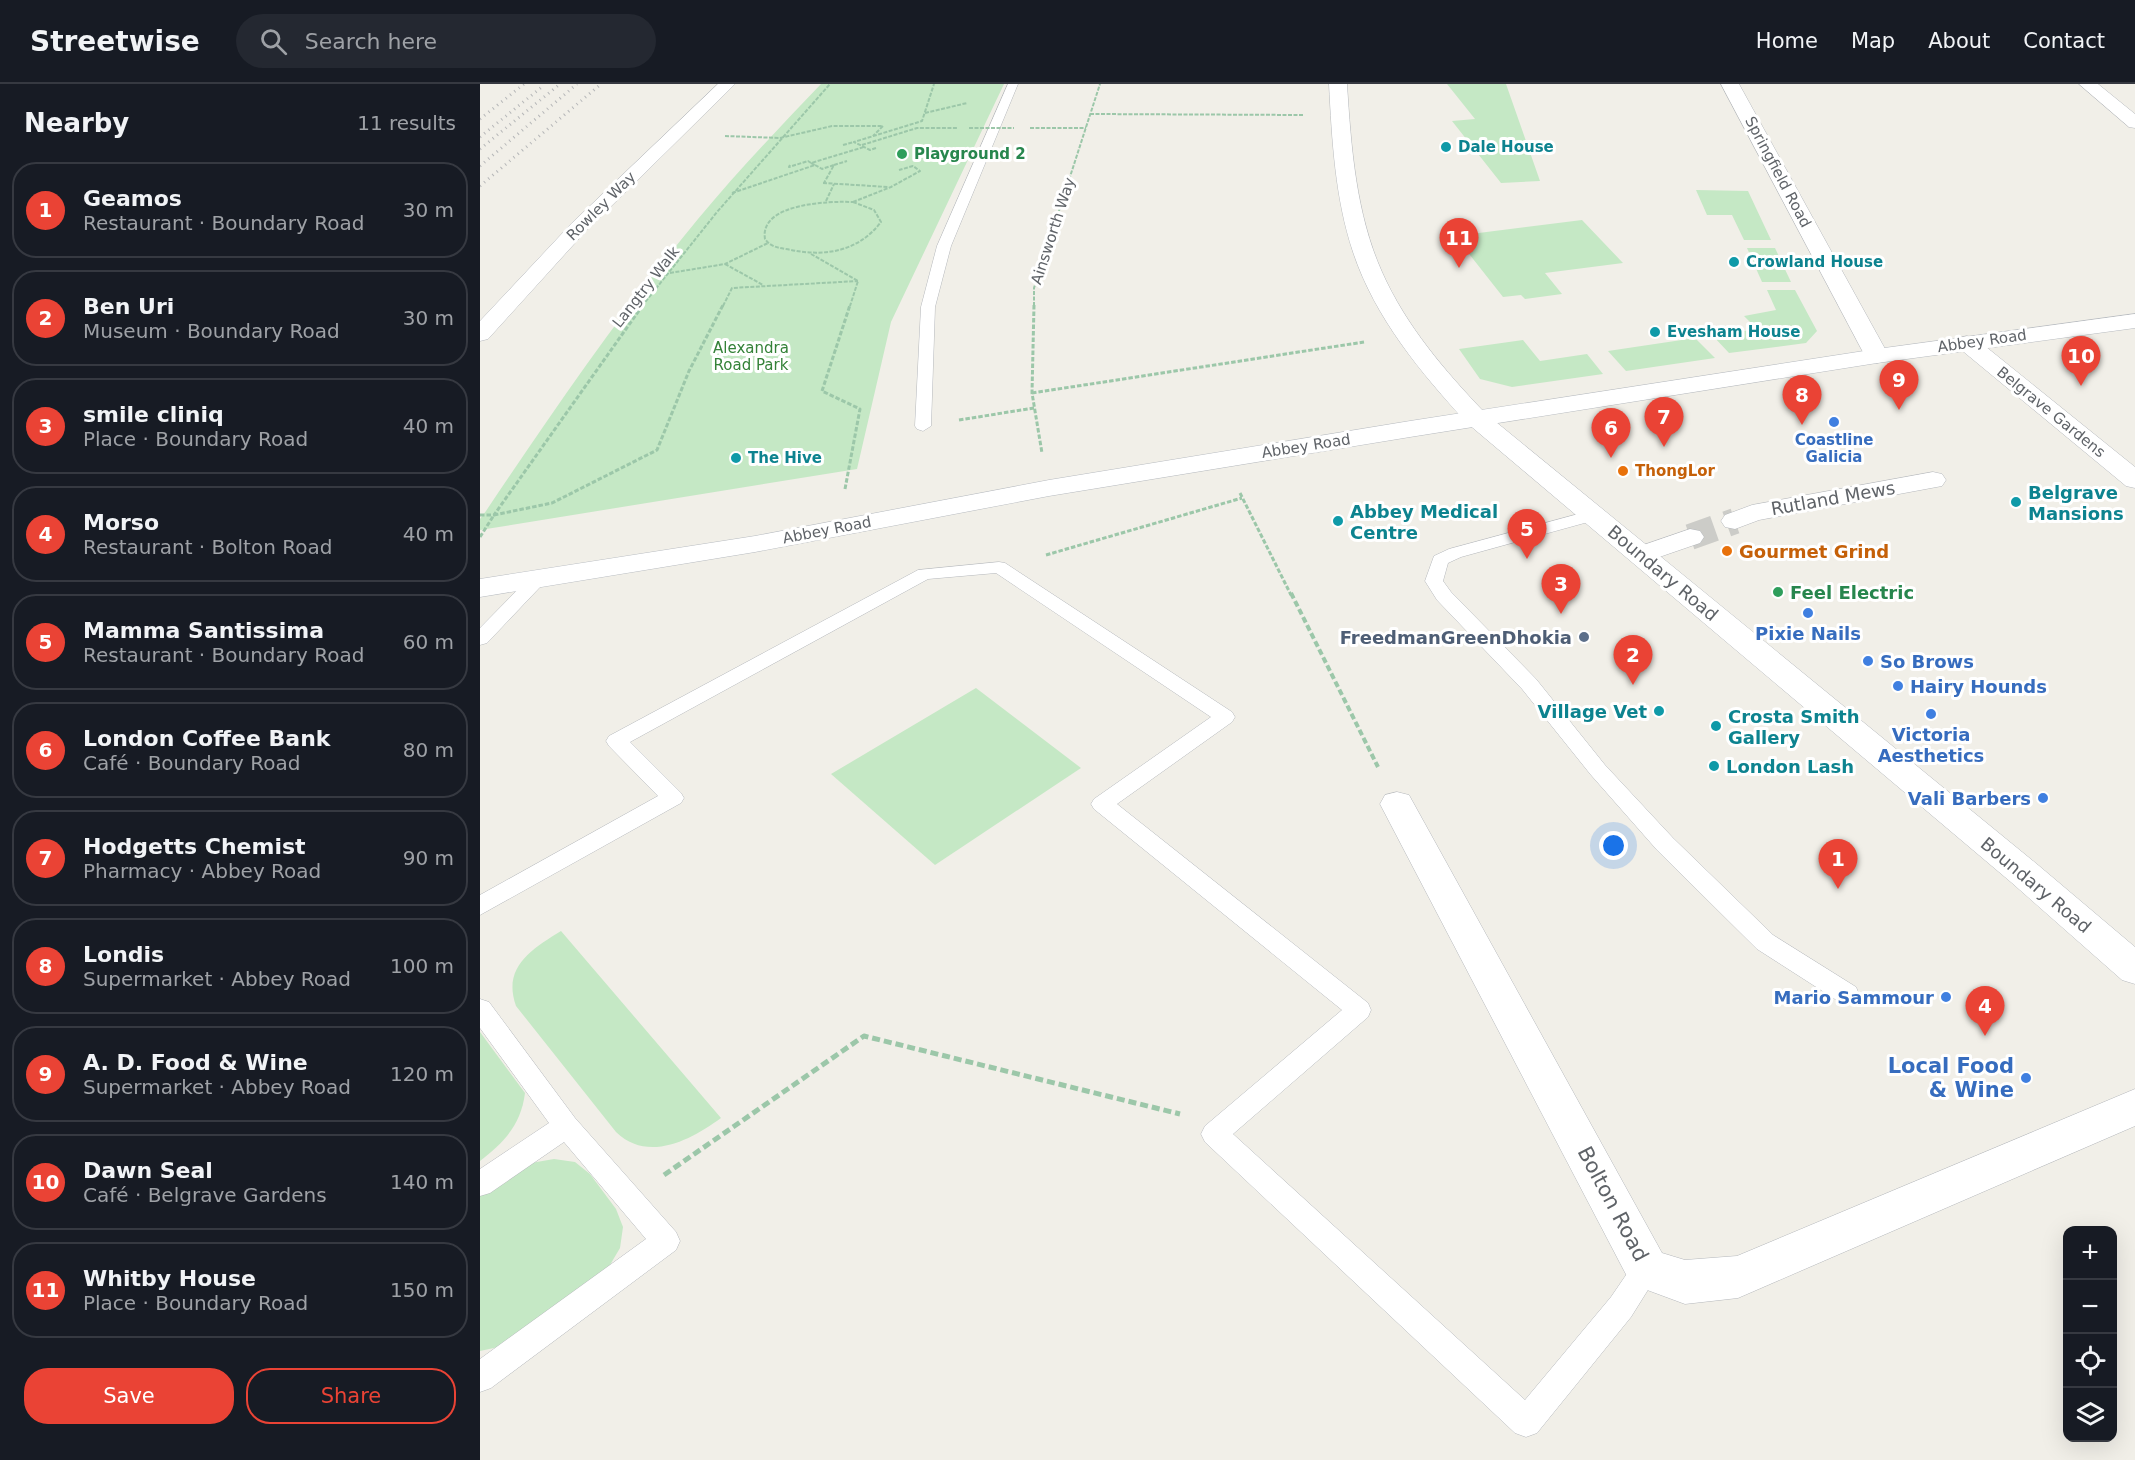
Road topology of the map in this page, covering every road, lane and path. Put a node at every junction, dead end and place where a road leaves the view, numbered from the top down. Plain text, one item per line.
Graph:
1 (727, 84) edge
2 (830, 84) edge
3 (934, 84) edge
4 (1013, 84) edge
5 (1100, 84) edge
6 (1338, 84) edge
7 (1730, 84) edge
8 (2088, 84) edge
9 (967, 103) dead end
10 (926, 113) junction
11 (1090, 114) junction
12 (1340, 115) junction
13 (2135, 123) edge
14 (956, 128) dead end
15 (969, 128) dead end
16 (1014, 128) dead end
17 (1025, 128) dead end
18 (1086, 128) junction
19 (873, 136) junction
20 (780, 138) junction
21 (854, 142) junction
22 (843, 145) dead end
23 (863, 146) junction
24 (876, 148) dead end
25 (847, 161) dead end
26 (813, 164) junction
27 (790, 165) dead end
28 (834, 165) junction
29 (899, 170) dead end
30 (834, 184) junction
31 (891, 187) junction
32 (732, 193) junction
33 (826, 201) junction
34 (853, 202) junction
35 (768, 243) junction
36 (810, 254) junction
37 (725, 264) junction
38 (670, 273) junction
39 (858, 281) junction
40 (764, 285) junction
41 (2135, 321) edge
42 (1406, 333) junction
43 (480, 334) edge
44 (1967, 343) junction
45 (1877, 356) junction
46 (1032, 393) junction
47 (1034, 408) junction
48 (1476, 418) junction
49 (923, 426) joint
50 (1225, 459) junction
51 (1933, 480) dead end
52 (2135, 480) edge
53 (1049, 488) junction
54 (1242, 498) junction
55 (494, 515) junction
56 (1593, 515) junction
57 (480, 516) edge
58 (1735, 521) tunnel mouth
59 (838, 528) junction
60 (480, 537) edge
61 (1690, 537) tunnel mouth
62 (1642, 555) junction
63 (999, 567) junction
64 (536, 581) junction
65 (480, 588) edge
66 (480, 639) edge
67 (1397, 804) joint
68 (480, 906) edge
69 (2135, 969) edge
70 (1847, 994) dead end
71 (480, 1009) edge
72 (2135, 1107) edge
73 (1225, 1125) junction
74 (566, 1126) junction
75 (480, 1184) edge
76 (629, 1199) junction
77 (1647, 1269) junction
78 (480, 1377) edge

1 - 43 street, Rowley Way
2 - 20 path, Langtry Walk
3 - 10 path
4 - 49 lane
5 - 11 path, Ainsworth Way
6 - 12 street, Boundary Road
7 - 45 street, Springfield Road
8 - 13 street
9 - 10 path
10 - 19 path
11 - 12 path
11 - 18 path, Ainsworth Way
12 - 42 street, Boundary Road
14 - 23 path
15 - 16 path, bridge
17 - 18 path
18 - 46 path, Ainsworth Way
19 - 20 path
19 - 21 path
20 - 32 path, Langtry Walk
21 - 22 path
21 - 23 path
23 - 24 path
23 - 26 path
25 - 28 path
26 - 27 path
26 - 28 path
26 - 32 path
28 - 30 path
29 - 31 path
30 - 31 path
30 - 33 path
31 - 34 path
32 - 38 path, Langtry Walk
33 - 34 path
33 - 35 path
34 - 36 path
35 - 36 path
35 - 37 path
36 - 39 path
37 - 38 path
37 - 40 path
38 - 55 path, Langtry Walk
39 - 40 path
39 - 59 path
40 - 55 path
41 - 44 street, Abbey Road
42 - 46 path
42 - 48 street, Boundary Road
44 - 45 street, Abbey Road
44 - 52 street, Belgrave Gardens
45 - 48 street, Abbey Road
46 - 47 path, Ainsworth Way
47 - 49 path
47 - 53 path, Ainsworth Way
48 - 50 street, Abbey Road
48 - 56 street, Boundary Road
50 - 53 street, Abbey Road
50 - 54 path
51 - 58 street, Rutland Mews
53 - 59 street, Abbey Road
54 - 63 path
54 - 67 path
55 - 57 path
55 - 60 path, Langtry Walk
56 - 62 street, Boundary Road
56 - 70 lane
59 - 64 street, Abbey Road
61 - 62 street
62 - 69 street, Boundary Road
63 - 68 lane
63 - 73 lane
64 - 65 street, Abbey Road
64 - 66 lane
67 - 77 street, Bolton Road
71 - 74 lane
72 - 77 street, Bolton Road
73 - 76 path
73 - 77 lane
74 - 75 lane
74 - 76 lane
76 - 78 lane

